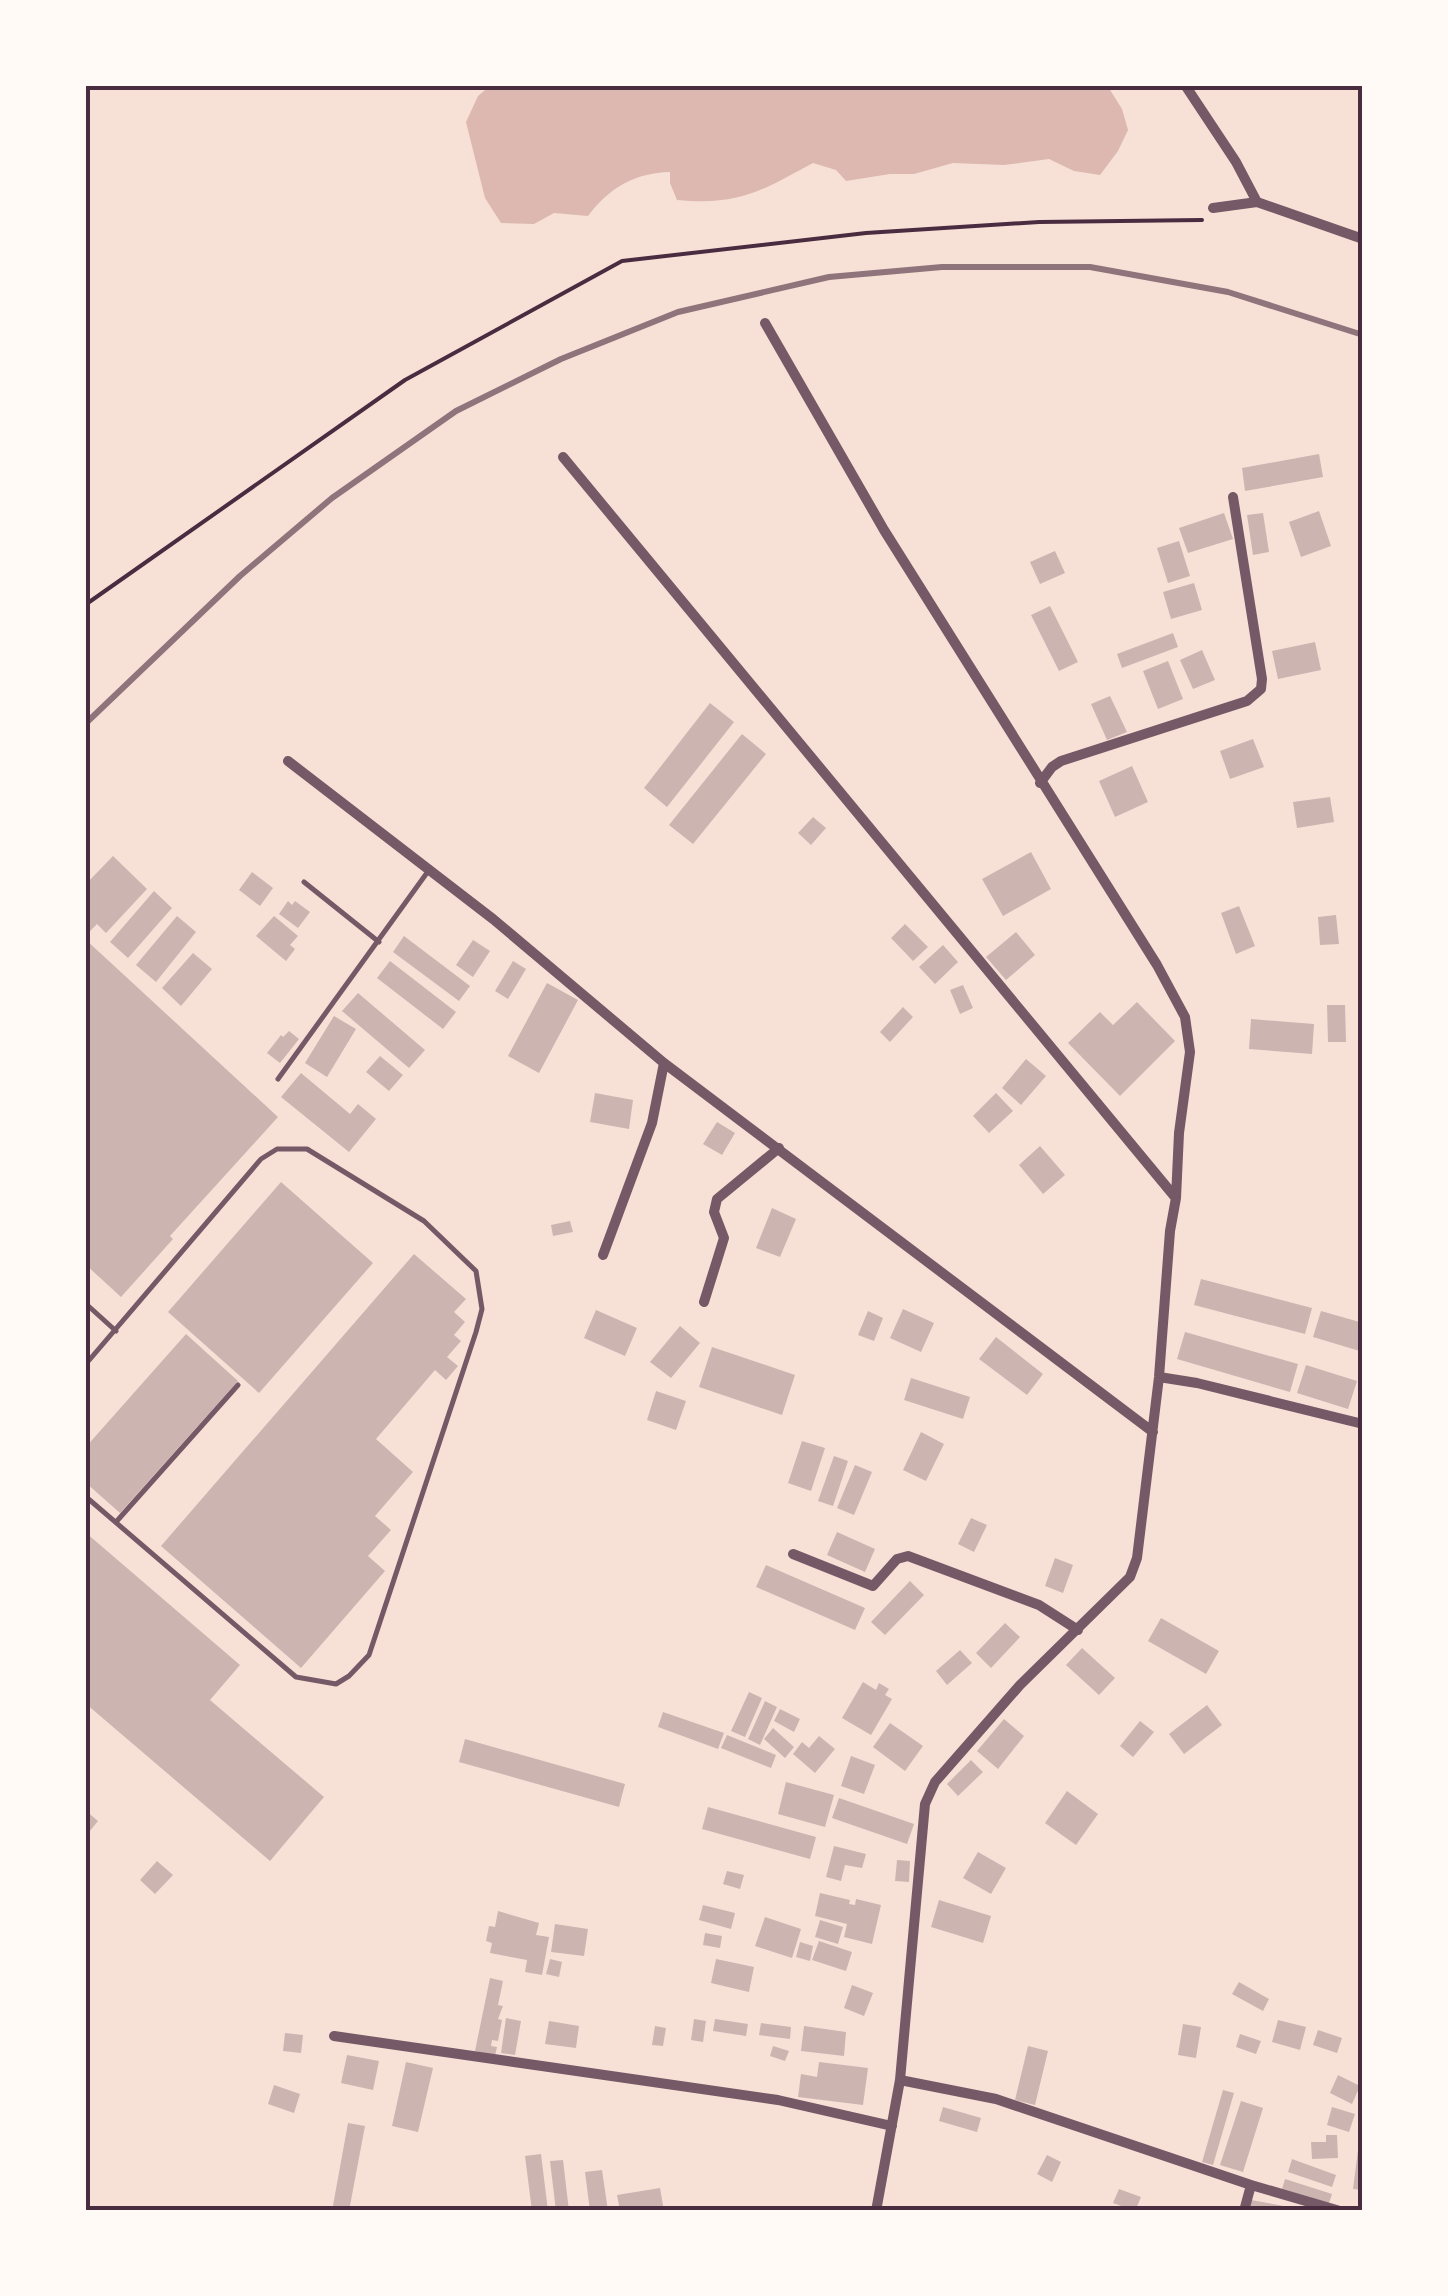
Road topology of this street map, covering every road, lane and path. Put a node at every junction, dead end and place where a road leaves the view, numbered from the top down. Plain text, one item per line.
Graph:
1 (1185, 85) edge
2 (1257, 202) junction
3 (1215, 214) joint
4 (1363, 239) edge
5 (765, 324) dead end
6 (563, 457) dead end
7 (1233, 497) dead end
8 (85, 605) edge
9 (288, 760) dead end
10 (1040, 783) junction
11 (429, 870) junction
12 (304, 882) dead end
13 (379, 942) junction
14 (664, 1063) junction
15 (278, 1078) dead end
16 (779, 1148) junction
17 (1176, 1198) junction
18 (603, 1254) dead end
19 (704, 1302) dead end
20 (85, 1303) edge
21 (116, 1332) junction
22 (85, 1365) edge
23 (1159, 1377) junction
24 (238, 1385) dead end
25 (1363, 1424) edge
26 (1153, 1432) junction
27 (85, 1496) edge
28 (116, 1522) junction
29 (793, 1554) dead end
30 (1078, 1630) junction
31 (334, 2036) dead end
32 (900, 2080) junction
33 (892, 2126) junction
34 (1251, 2185) junction
35 (876, 2211) edge
36 (1244, 2211) edge
37 (1340, 2211) edge

1 - 2 street
2 - 3 street
2 - 4 street
3 - 8 path
5 - 10 street
6 - 17 street
7 - 10 street
9 - 11 street
10 - 17 street
11 - 13 lane
11 - 14 street
12 - 13 lane
13 - 15 lane
14 - 16 street
14 - 18 street
16 - 19 street
16 - 26 street
17 - 23 street
20 - 21 lane
21 - 22 lane
21 - 28 lane
23 - 25 street
23 - 26 street
24 - 28 lane
26 - 30 street
27 - 28 lane
29 - 30 street
30 - 32 street
31 - 33 street
32 - 33 street
32 - 34 street
33 - 35 street
34 - 36 street
34 - 37 street

